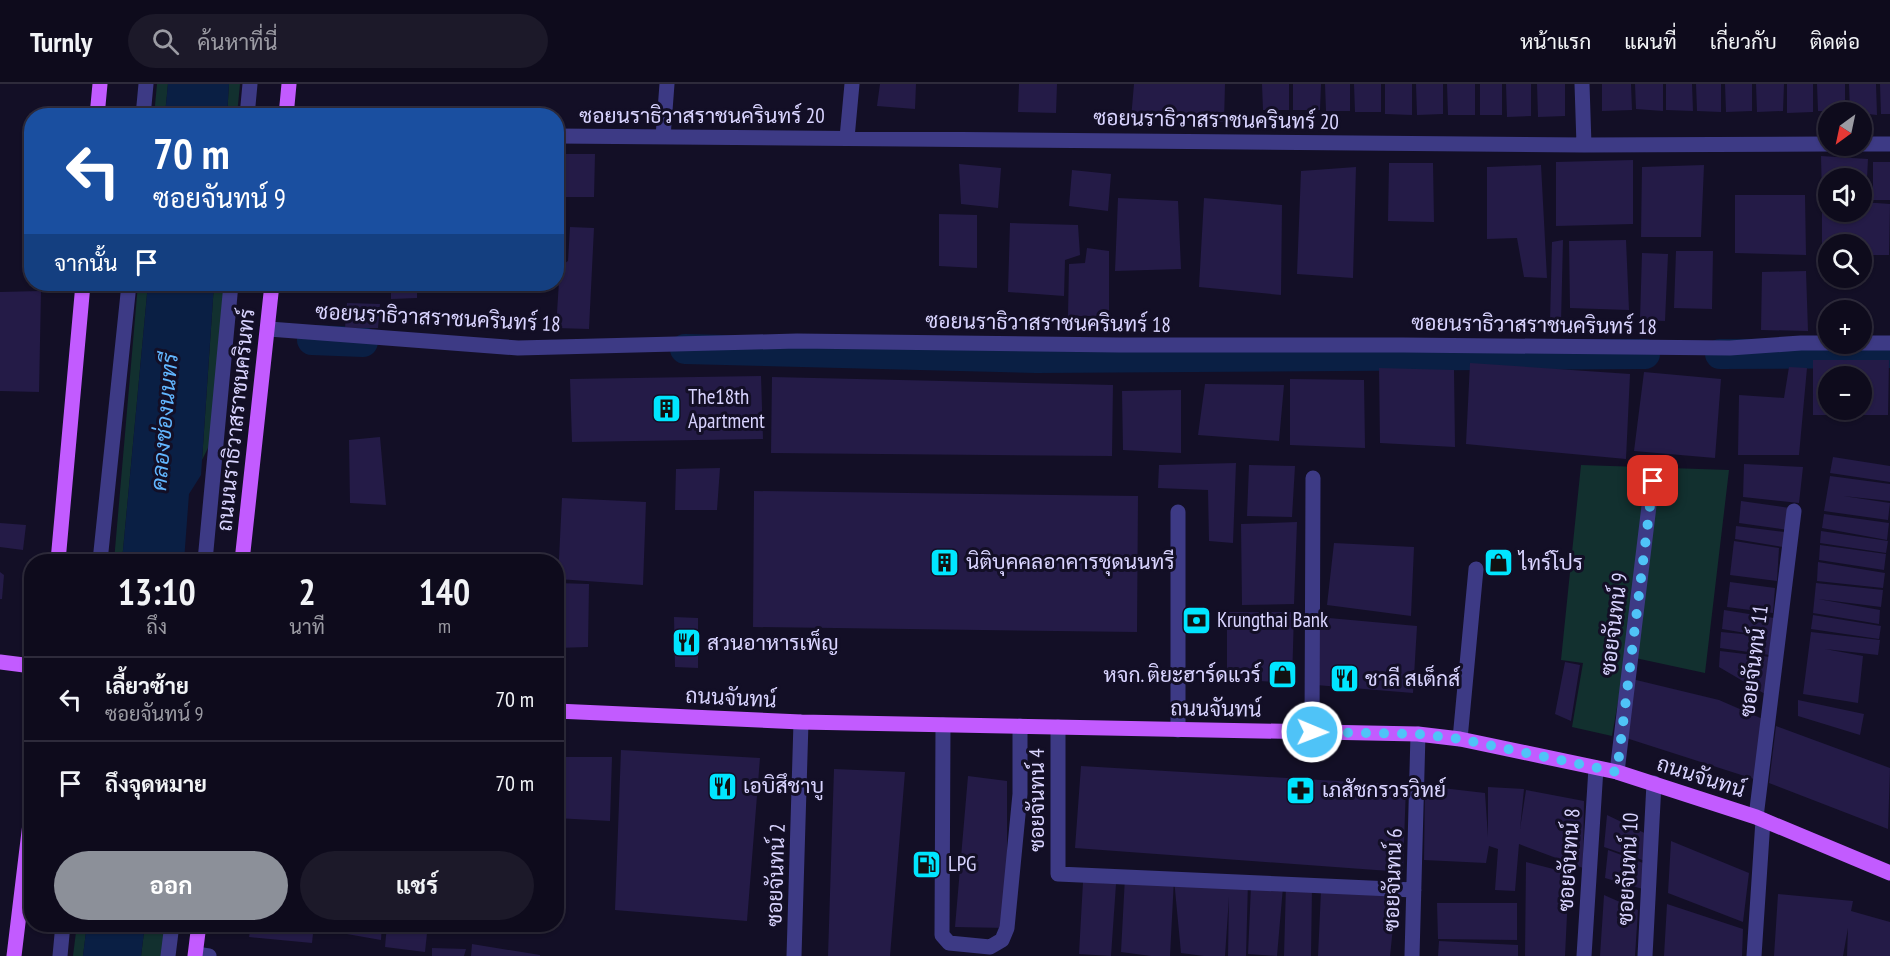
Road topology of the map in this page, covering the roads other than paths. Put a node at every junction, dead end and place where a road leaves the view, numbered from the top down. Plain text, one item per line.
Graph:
1 (100, 84) edge
2 (146, 84) edge
3 (250, 84) edge
4 (289, 84) edge
5 (667, 84) edge
6 (852, 84) edge
7 (1582, 84) edge
8 (98, 108) edge
9 (144, 108) edge
10 (248, 108) edge
11 (287, 108) edge
12 (564, 136) edge
13 (663, 137) junction
14 (848, 138) junction
15 (1818, 144) edge
16 (1872, 144) edge
17 (1890, 144) edge
18 (1584, 145) junction
19 (82, 291) edge
20 (128, 291) edge
21 (230, 291) edge
22 (271, 291) edge
23 (268, 329) junction
24 (1818, 343) edge
25 (1872, 343) edge
26 (1890, 343) edge
27 (1312, 478) dead end
28 (1653, 481) dead end
29 (1794, 511) dead end
30 (1178, 512) dead end
31 (59, 554) edge
32 (101, 554) edge
33 (206, 554) edge
34 (243, 554) edge
35 (1476, 569) dead end
36 (0, 662) edge
37 (24, 665) edge
38 (564, 711) edge
39 (801, 722) junction
40 (943, 725) junction
41 (1020, 726) junction
42 (1058, 728) junction
43 (1178, 730) junction
44 (1312, 732) junction
45 (1418, 734) junction
46 (1460, 739) junction
47 (1596, 768) junction
48 (1617, 772) junction
49 (1654, 783) junction
50 (1760, 818) junction
51 (24, 873) edge
52 (1890, 873) edge
53 (1414, 890) junction
54 (62, 932) edge
55 (171, 932) edge
56 (199, 932) edge
57 (200, 955) edge
58 (14, 956) edge
59 (60, 956) edge
60 (168, 956) edge
61 (794, 956) edge
62 (1412, 956) edge
63 (1584, 956) edge
64 (1646, 956) edge
65 (1754, 956) edge

1 - 8 main road
2 - 9 street
3 - 10 street
4 - 11 main road
5 - 13 street
6 - 14 street, ซอยนราธิวาสราชนครินทร์ 20
7 - 18 street
12 - 13 street, ซอยนราธิวาสราชนครินทร์ 20
13 - 14 street, ซอยนราธิวาสราชนครินทร์ 20
14 - 18 street, ซอยนราธิวาสราชนครินทร์ 20
15 - 18 street, ซอยนราธิวาสราชนครินทร์ 20
16 - 17 street
19 - 31 main road
20 - 32 street
21 - 33 street
22 - 23 main road, ถนนนราธิวาสราชนครินทร์
23 - 24 street, ซอยนราธิวาสราชนครินทร์ 18
23 - 34 main road, ถนนนราธิวาสราชนครินทร์
25 - 26 street
27 - 44 street
28 - 48 street, ซอยจันทน์ 9
29 - 50 street, ซอยจันทน์ 11
30 - 43 street
35 - 46 street
36 - 37 main road
38 - 39 main road, ถนนจันทน์
39 - 40 main road, ถนนจันทน์
39 - 61 street, ซอยจันทน์ 2
40 - 41 main road, ถนนจันทน์
40 - 41 street
41 - 42 main road, ถนนจันทน์
42 - 43 main road, ถนนจันทน์
42 - 53 street, ซอยจันทน์ 4
43 - 44 main road, ถนนจันทน์
44 - 45 main road, ถนนจันทน์
45 - 46 main road, ถนนจันทน์
45 - 53 street, ซอยจันทน์ 6
46 - 47 main road, ถนนจันทน์
47 - 48 main road, ถนนจันทน์
47 - 63 street, ซอยจันทน์ 8
48 - 49 main road, ถนนจันทน์
49 - 50 main road, ถนนจันทน์
49 - 64 street, ซอยจันทน์ 10
50 - 52 main road, ถนนจันทน์
50 - 65 street, ซอยจันทน์ 11
51 - 58 main road
53 - 62 street, ซอยจันทน์ 6
54 - 59 street
55 - 60 street
56 - 57 main road

